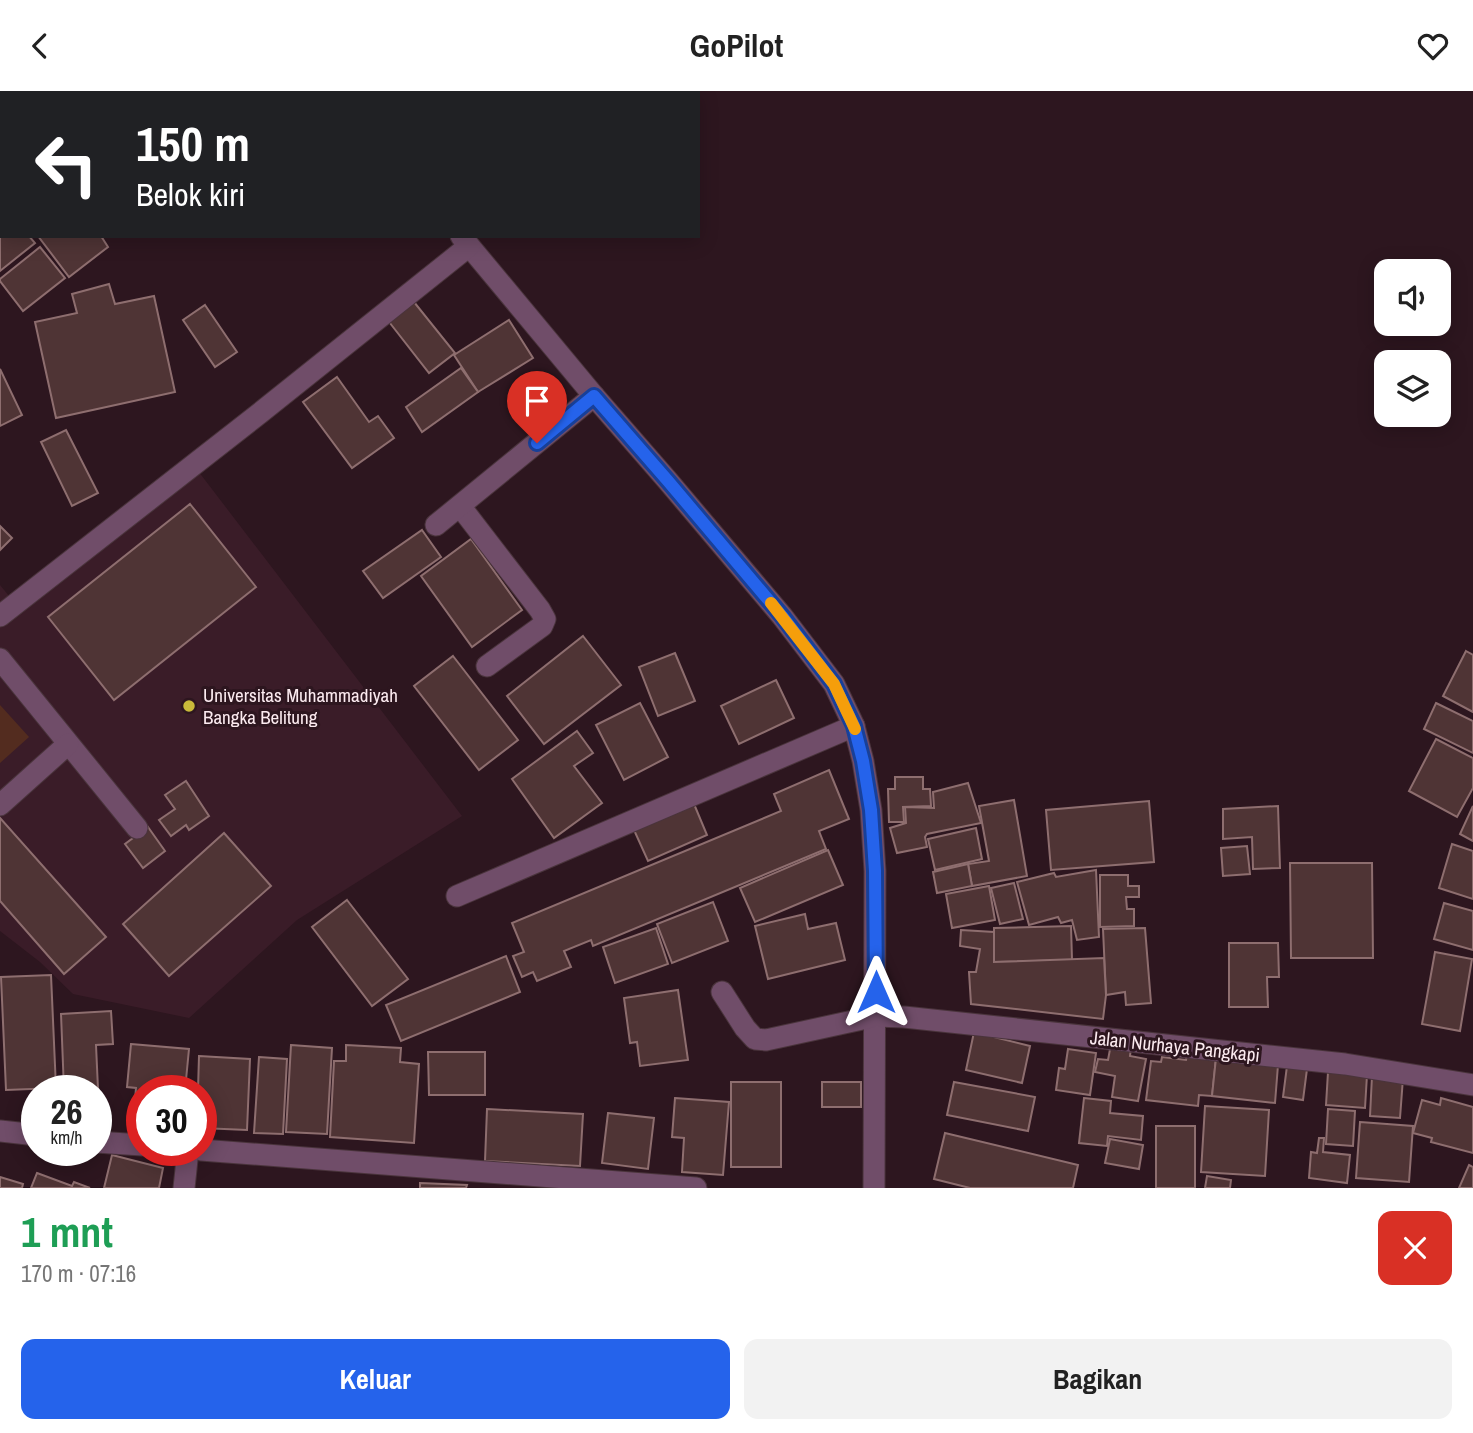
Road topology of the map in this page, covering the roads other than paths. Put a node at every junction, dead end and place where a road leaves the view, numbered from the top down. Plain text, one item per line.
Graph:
1 (465, 241) edge
2 (594, 396) junction
3 (460, 506) junction
4 (436, 525) dead end
5 (0, 616) edge
6 (0, 659) edge
7 (487, 666) dead end
8 (854, 726) junction
9 (68, 744) junction
10 (0, 805) edge
11 (137, 828) dead end
12 (457, 896) dead end
13 (722, 992) dead end
14 (876, 1016) junction
15 (1472, 1081) edge
16 (0, 1131) edge
17 (21, 1133) edge
18 (217, 1151) edge
19 (186, 1166) edge
20 (184, 1188) edge
21 (696, 1188) edge
22 (874, 1188) edge

1 - 2 street
1 - 5 street
2 - 3 street
2 - 8 street
3 - 4 street
3 - 7 street
6 - 9 street
8 - 12 street
8 - 14 street
9 - 10 street
9 - 11 street
13 - 14 street, Jalan Nurhaya Pangkapi
14 - 15 street, Jalan Nurhaya Pangkapi
14 - 22 street
16 - 17 street
18 - 21 street
19 - 20 street

